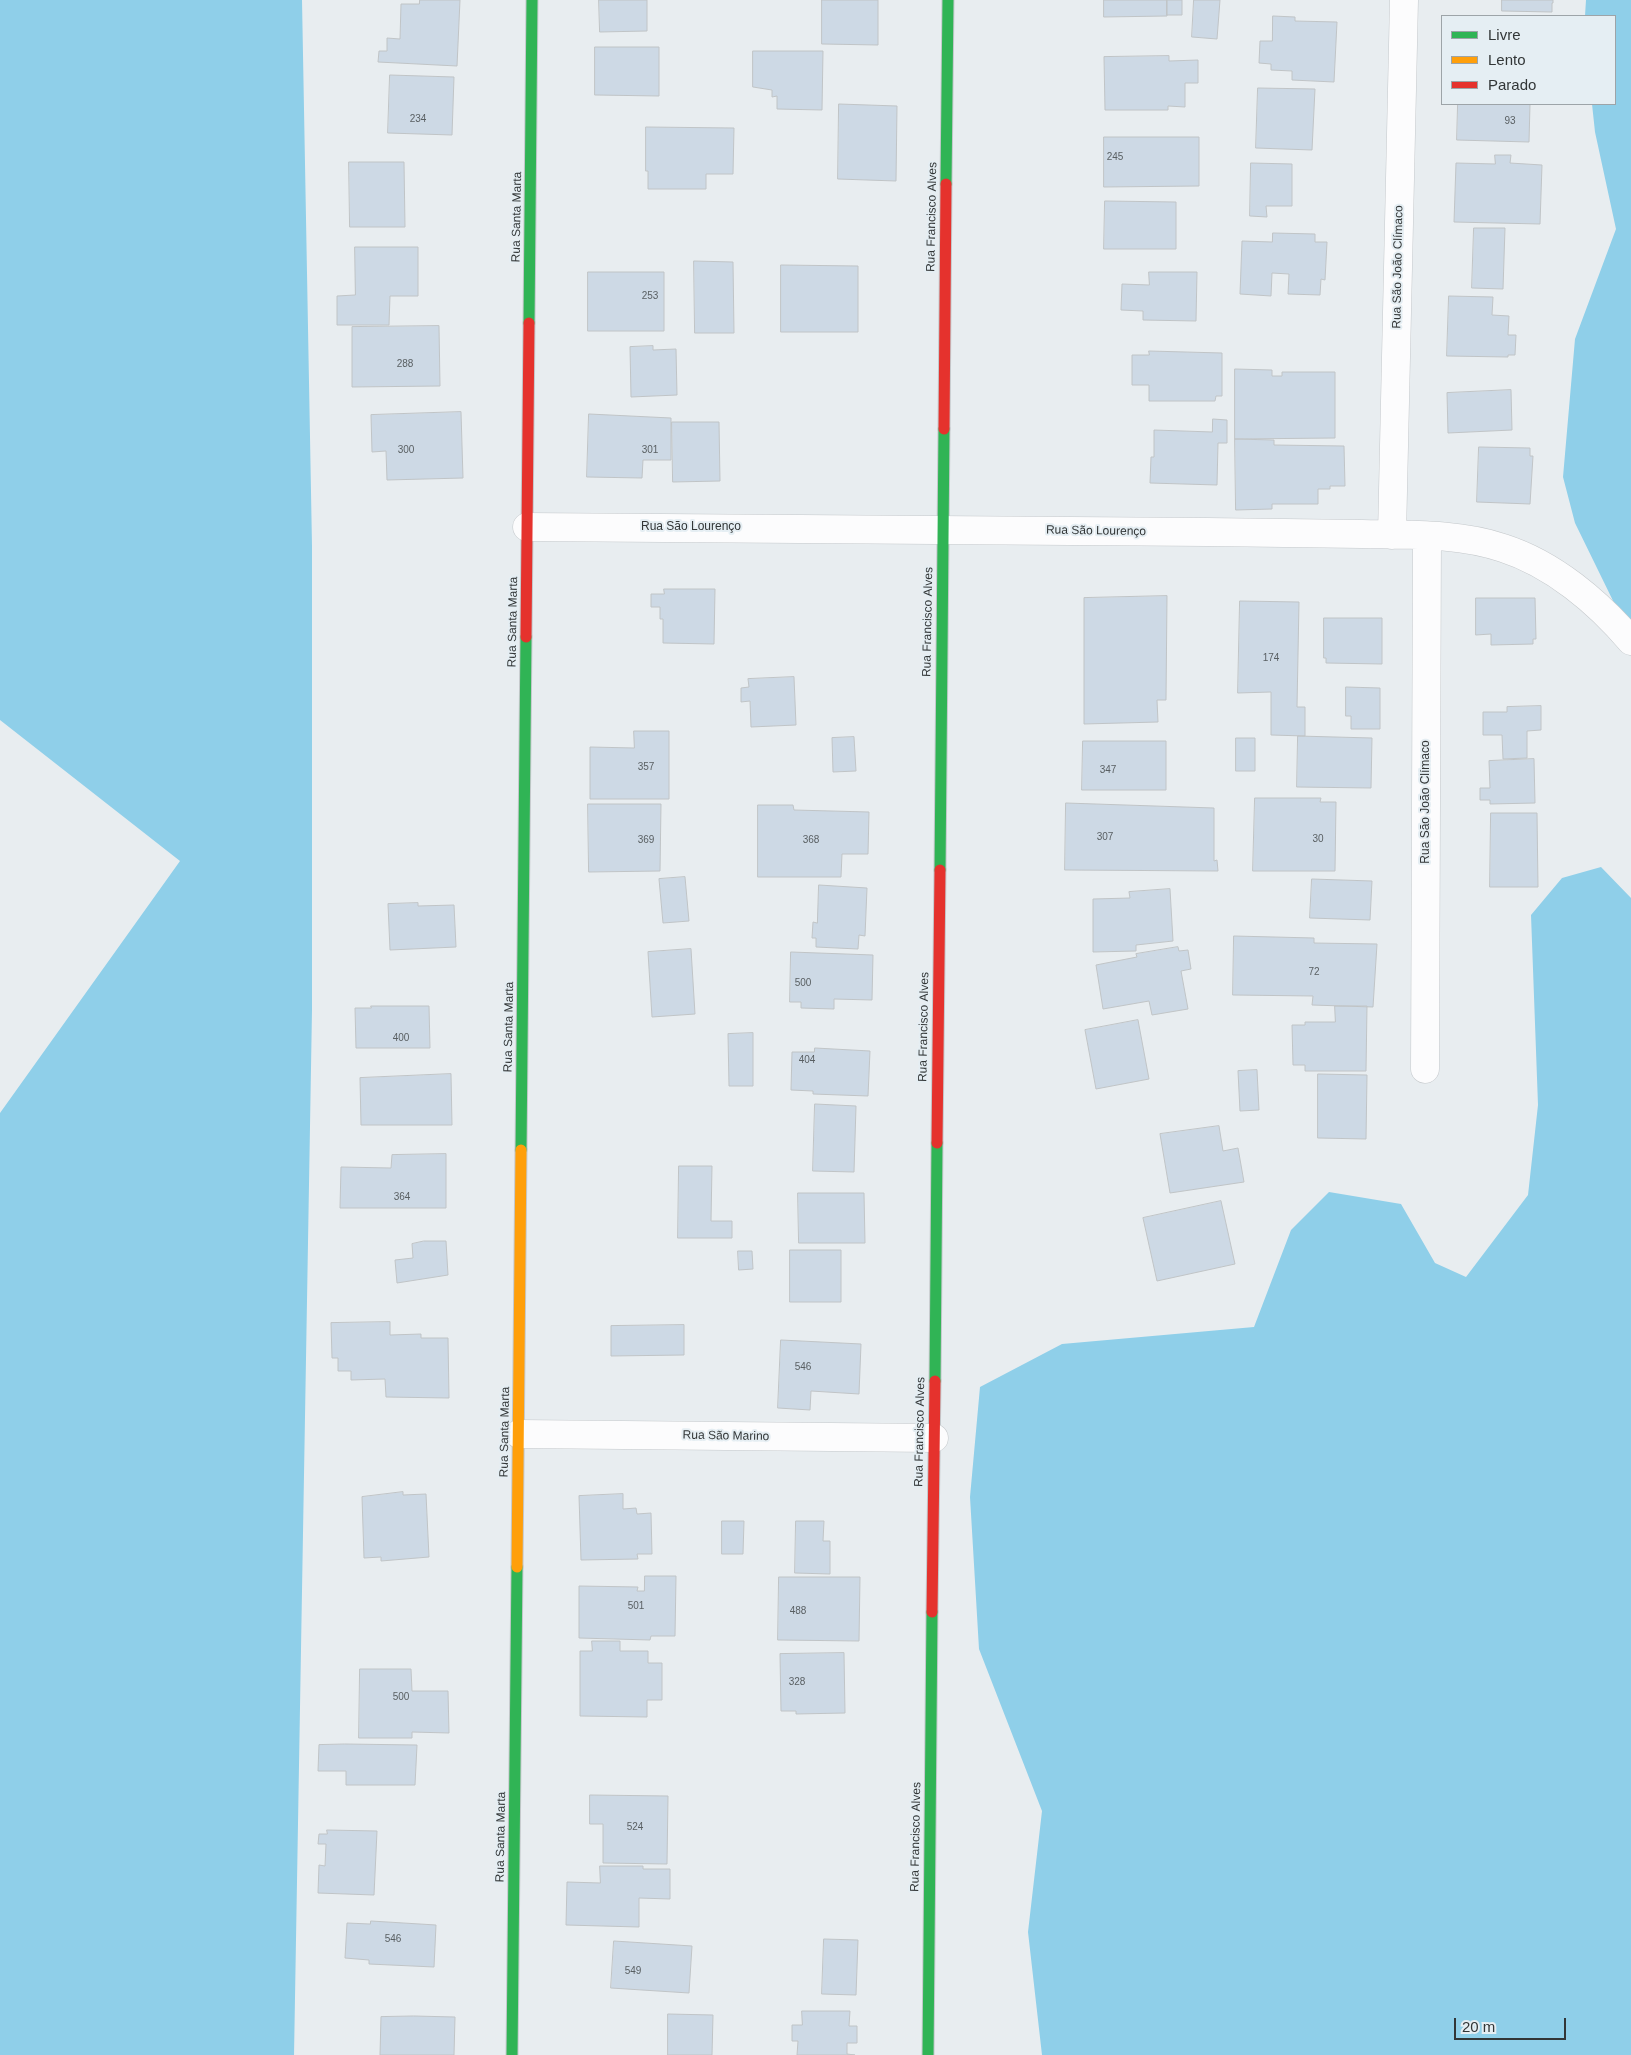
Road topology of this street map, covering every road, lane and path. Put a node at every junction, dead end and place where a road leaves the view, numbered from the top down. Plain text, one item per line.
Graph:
1 (532, 0) edge
2 (948, 0) edge
3 (1404, 0) edge
4 (527, 526) junction
5 (943, 529) junction
6 (1392, 534) junction
7 (1427, 536) junction
8 (1631, 641) edge
9 (1426, 1069) dead end
10 (518, 1434) junction
11 (934, 1438) junction
12 (512, 2055) edge
13 (928, 2055) edge

1 - 4 street, Rua Santa Marta
2 - 5 street, Rua Francisco Alves
3 - 6 street, Rua São João Clímaco
4 - 5 street, Rua São Lourenço
4 - 10 street, Rua Santa Marta
5 - 6 street, Rua São Lourenço
5 - 11 street, Rua Francisco Alves
6 - 7 street, Rua São Lourenço
7 - 8 street, Rua São Lourenço
7 - 9 street, Rua São João Clímaco
10 - 11 street, Rua São Marino
10 - 12 street, Rua Santa Marta
11 - 13 street, Rua Francisco Alves

